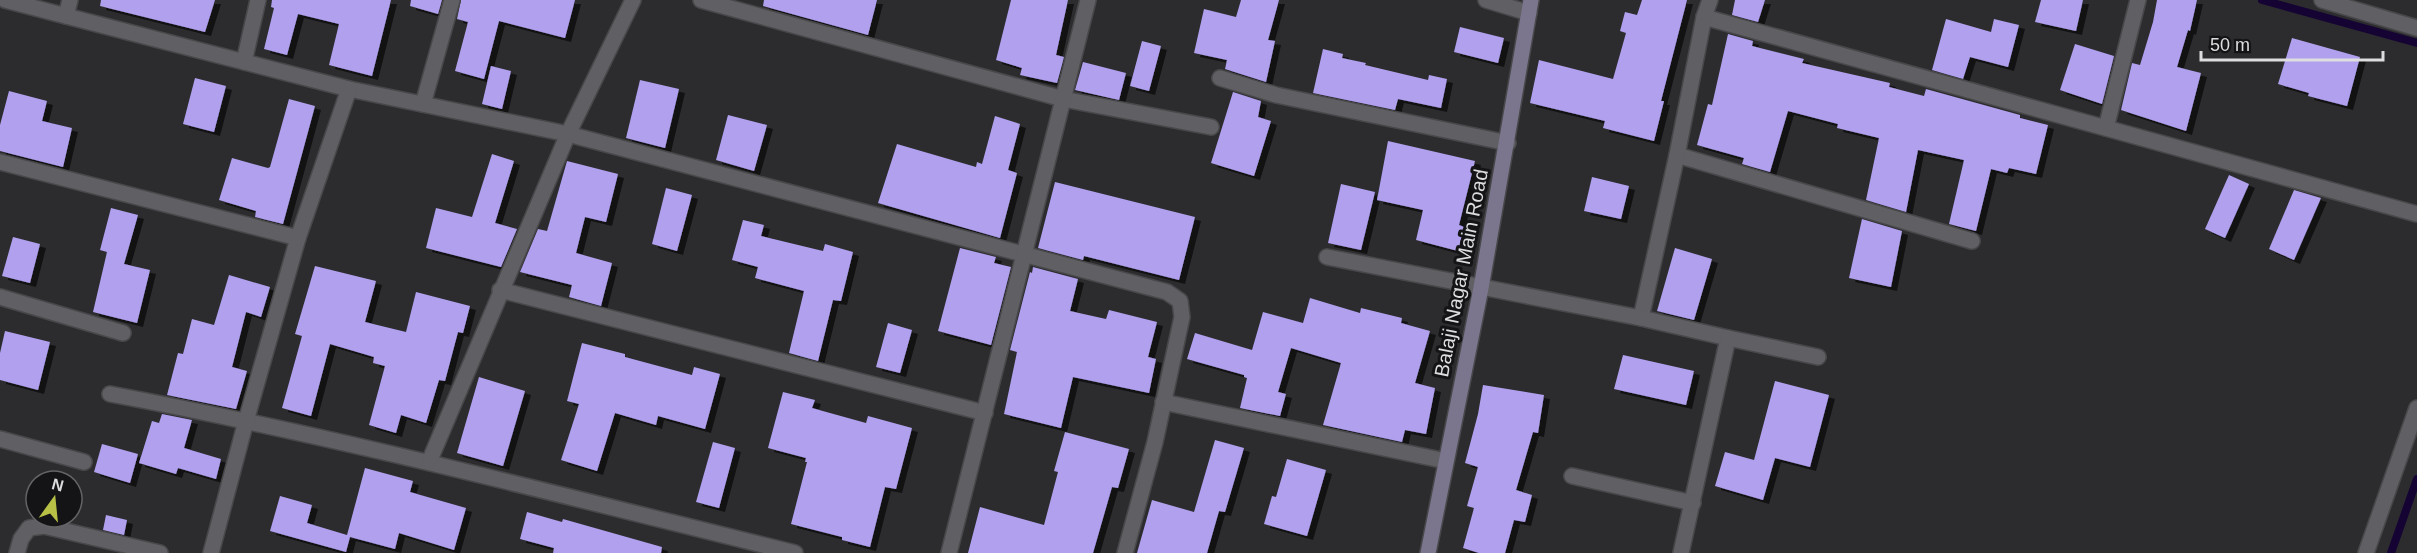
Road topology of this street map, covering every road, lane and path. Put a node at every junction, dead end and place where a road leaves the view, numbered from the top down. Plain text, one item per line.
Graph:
1 (5, 0) edge
2 (70, 0) edge
3 (258, 0) edge
4 (452, 0) edge
5 (633, 0) edge
6 (701, 0) edge
7 (1088, 0) edge
8 (1486, 0) edge
9 (1710, 0) edge
10 (2138, 0) edge
11 (2322, 0) edge
12 (1530, 6) edge
13 (66, 16) junction
14 (1704, 16) junction
15 (2417, 28) edge
16 (244, 62) junction
17 (1220, 78) dead end
18 (349, 88) junction
19 (1064, 99) junction
20 (423, 104) junction
21 (1211, 127) dead end
22 (2106, 128) junction
23 (568, 134) junction
24 (1508, 143) junction
25 (1677, 155) junction
26 (0, 162) edge
27 (2417, 214) edge
28 (298, 238) junction
29 (1972, 241) dead end
30 (1024, 254) junction
31 (1327, 257) dead end
32 (1481, 288) junction
33 (500, 290) junction
34 (0, 297) edge
35 (1641, 318) junction
36 (123, 333) dead end
37 (1728, 338) junction
38 (1818, 357) dead end
39 (110, 394) dead end
40 (1163, 402) junction
41 (2417, 408) edge
42 (984, 413) junction
43 (246, 421) junction
44 (0, 439) edge
45 (1446, 461) junction
46 (84, 462) dead end
47 (429, 462) junction
48 (1572, 476) dead end
49 (1693, 504) junction
50 (17, 553) edge
51 (160, 553) edge
52 (211, 553) edge
53 (795, 553) edge
54 (949, 553) edge
55 (1125, 553) edge
56 (1428, 553) edge
57 (1681, 553) edge
58 (2366, 553) edge

1 - 13 street
2 - 13 street
3 - 16 street
4 - 20 street
5 - 23 street
6 - 19 street
7 - 19 street
8 - 12 street
9 - 14 street
10 - 22 street
11 - 15 street
12 - 24 main road, Balaji Nagar Main Road
13 - 16 street
14 - 22 street
14 - 25 street
16 - 18 street
17 - 24 street
18 - 20 street
18 - 28 street
19 - 21 street
19 - 30 street
20 - 23 street
22 - 27 street
23 - 30 street
23 - 33 street
24 - 32 main road, Balaji Nagar Main Road
25 - 29 street
25 - 35 street
26 - 28 street
28 - 43 street
30 - 40 street
30 - 42 street
31 - 32 street
32 - 35 street
32 - 45 main road, Balaji Nagar Main Road
33 - 42 street
33 - 47 street
34 - 36 street
35 - 37 street
37 - 38 street
37 - 49 street
39 - 43 street
40 - 45 street
40 - 55 street
41 - 58 street
42 - 54 street
43 - 47 street
43 - 52 street
44 - 46 street
45 - 56 main road, Balaji Nagar Main Road
47 - 53 street
48 - 49 street
49 - 57 street
50 - 51 street

